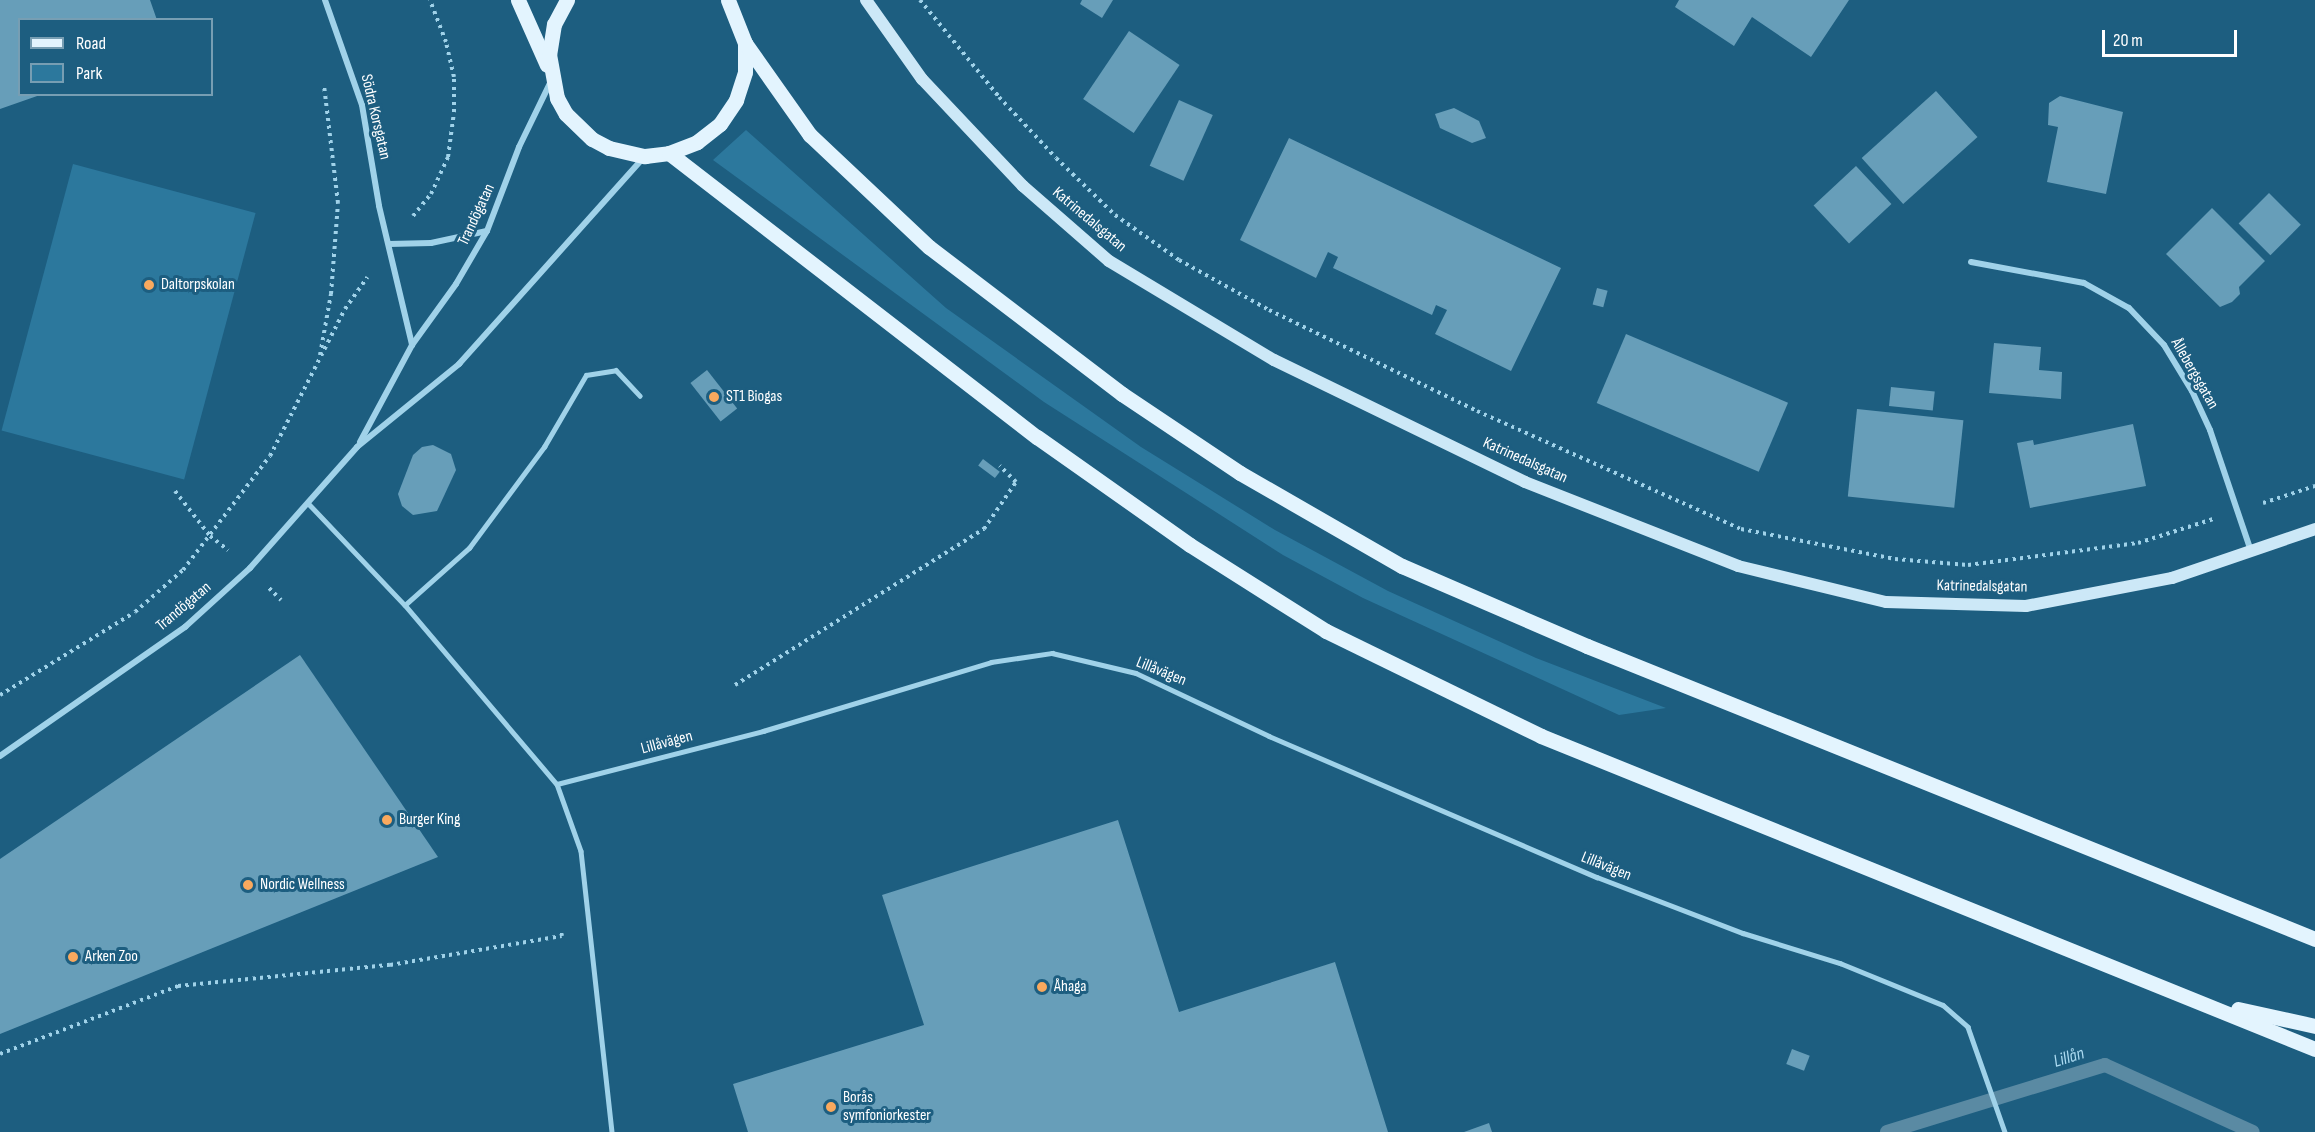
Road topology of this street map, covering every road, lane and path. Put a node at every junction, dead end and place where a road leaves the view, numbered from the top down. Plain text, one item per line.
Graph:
1 (325, 0) edge
2 (430, 0) edge
3 (518, 0) edge
4 (567, 0) edge
5 (728, 0) edge
6 (866, 0) edge
7 (920, 0) edge
8 (745, 43) junction
9 (550, 75) junction
10 (324, 81) dead end
11 (669, 153) junction
12 (645, 156) junction
13 (487, 231) junction
14 (389, 244) junction
15 (1971, 262) dead end
16 (412, 345) junction
17 (319, 360) junction
18 (640, 396) dead end
19 (357, 447) junction
20 (1000, 466) dead end
21 (2315, 486) edge
22 (175, 491) dead end
23 (309, 504) junction
24 (2238, 511) junction
25 (2312, 531) edge
26 (210, 536) junction
27 (2251, 552) junction
28 (405, 605) junction
29 (735, 685) dead end
30 (0, 695) edge
31 (0, 756) edge
32 (557, 784) junction
33 (561, 925) dead end
34 (2315, 939) edge
35 (2200, 1001) junction
36 (2315, 1026) edge
37 (2315, 1049) edge
38 (0, 1054) edge
39 (612, 1132) edge
40 (2005, 1132) edge

1 - 14 street, Södra Korsgatan
2 - 14 path
3 - 9 main road
4 - 9 main road
5 - 8 main road
6 - 27 street, Katrinedalsgatan
7 - 24 path
8 - 11 main road
8 - 34 main road
9 - 12 main road
9 - 13 street, Trandögatan
10 - 17 path
11 - 12 main road
11 - 35 main road
12 - 19 street, Trandögatan
13 - 14 street
13 - 16 street, Trandögatan
14 - 16 street, Södra Korsgatan
14 - 17 path
15 - 24 street, Ållebergsgatan
16 - 19 street, Trandögatan
17 - 26 path
18 - 28 lane
19 - 23 street, Trandögatan
20 - 29 path
21 - 24 path
22 - 26 path
23 - 28 lane
23 - 31 street, Trandögatan
24 - 27 street, Ållebergsgatan
25 - 27 street, Katrinedalsgatan
26 - 30 path
28 - 32 lane
32 - 39 lane
32 - 40 lane, Lillåvägen
33 - 38 path
35 - 36 main road
35 - 37 main road

